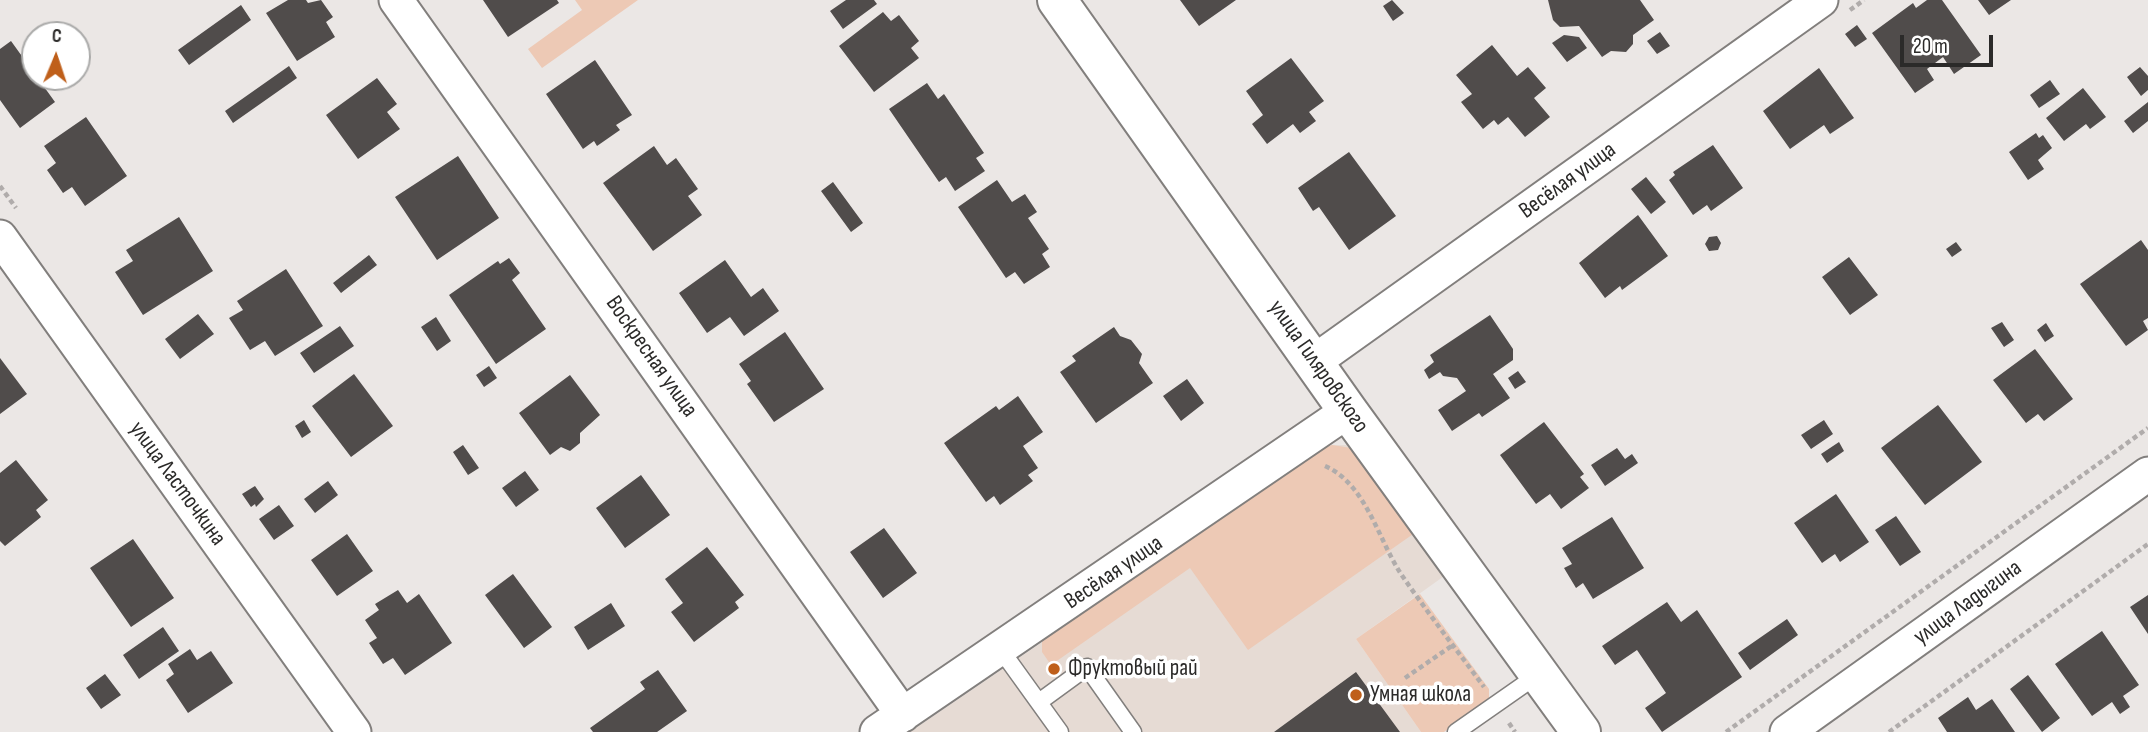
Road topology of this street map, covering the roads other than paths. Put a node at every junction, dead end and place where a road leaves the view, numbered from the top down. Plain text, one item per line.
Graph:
1 (396, 0) edge
2 (1058, 0) edge
3 (1821, 0) edge
4 (0, 237) edge
5 (1315, 360) junction
6 (1348, 411) junction
7 (2148, 474) edge
8 (1001, 650) junction
9 (1539, 674) junction
10 (1039, 702) junction
11 (890, 723) edge
12 (354, 732) edge
13 (1060, 732) edge
14 (1133, 732) edge
15 (1456, 732) edge
16 (1581, 732) edge
17 (1787, 732) edge

1 - 11 street, Воскресная улица
2 - 5 street, улица Гиляровского
3 - 5 street, Весёлая улица
4 - 12 street, улица Ласточкина
5 - 6 street, улица Гиляровского
6 - 8 street, Весёлая улица
6 - 9 street, улица Гиляровского
7 - 17 street, улица Ладыгина
8 - 10 lane
8 - 11 street, Весёлая улица
9 - 15 lane
9 - 16 street, улица Гиляровского
10 - 13 lane
10 - 14 lane

